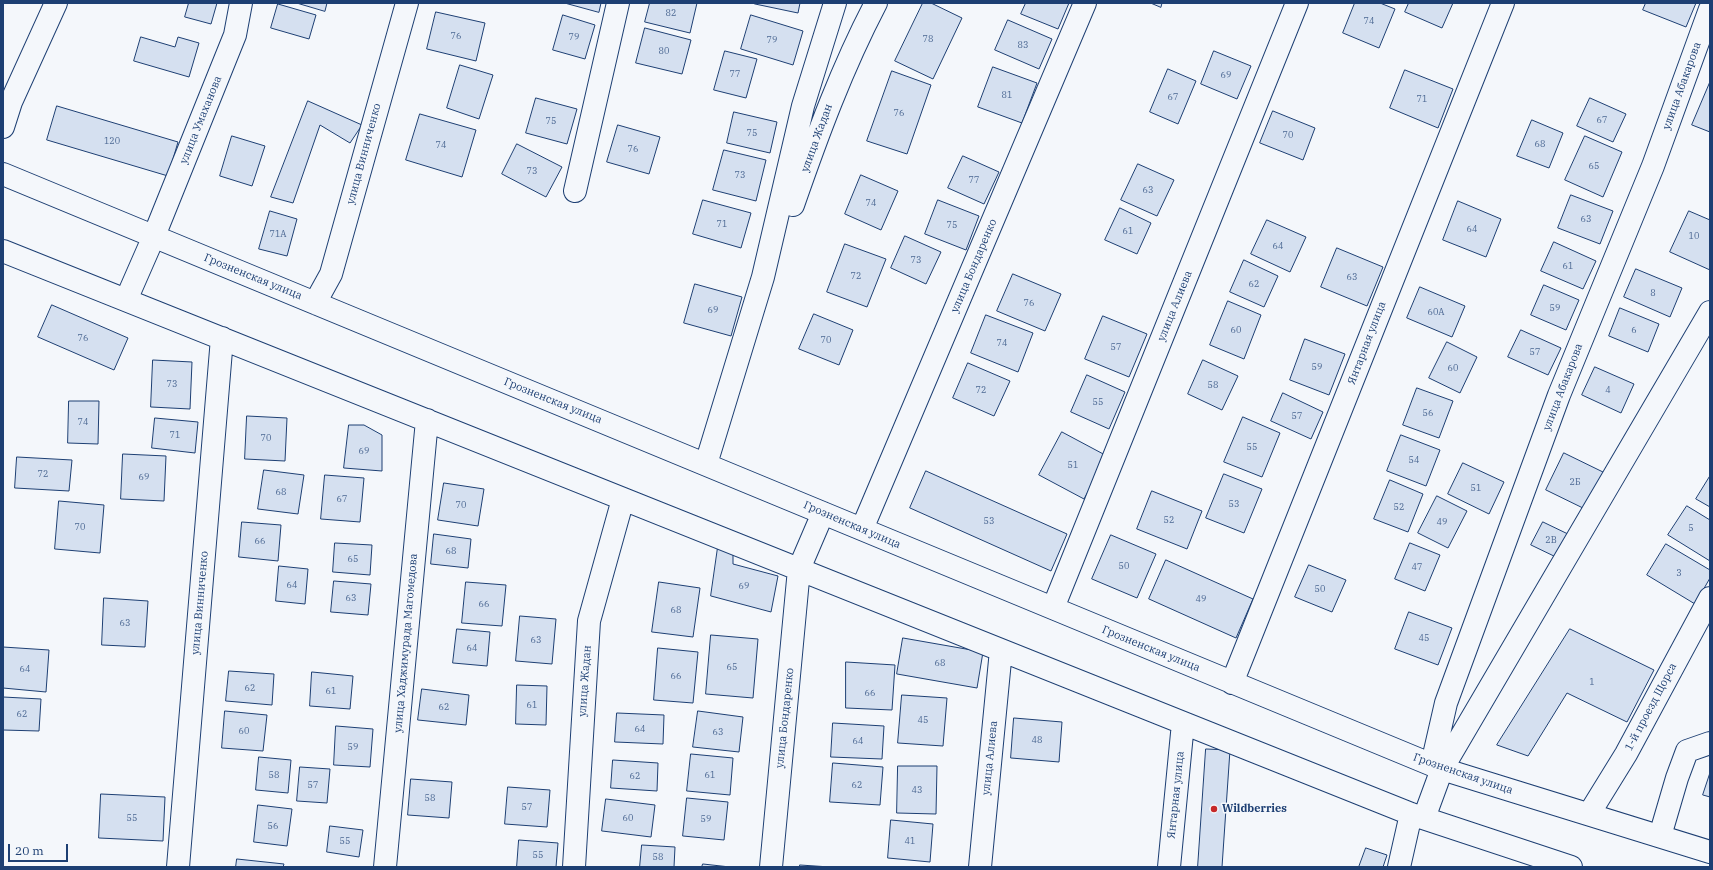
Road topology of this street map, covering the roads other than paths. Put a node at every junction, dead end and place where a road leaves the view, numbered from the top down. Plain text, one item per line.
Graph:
1 (56, 3) edge
2 (241, 3) edge
3 (407, 3) edge
4 (618, 3) edge
5 (835, 3) edge
6 (876, 3) edge
7 (1085, 3) edge
8 (1297, 3) edge
9 (1503, 3) edge
10 (1710, 9) edge
11 (3, 127) edge
12 (3, 174) edge
13 (575, 191) dead end
14 (154, 236) junction
15 (3, 251) edge
16 (763, 277) junction
17 (126, 300) junction
18 (315, 303) junction
19 (1710, 312) edge
20 (222, 338) junction
21 (427, 420) junction
22 (706, 464) junction
23 (623, 498) junction
24 (823, 513) junction
25 (862, 529) junction
26 (800, 569) junction
27 (1710, 598) edge
28 (1053, 608) junction
29 (1001, 650) junction
30 (1232, 682) junction
31 (1183, 723) junction
32 (1710, 743) edge
33 (1442, 769) junction
34 (1589, 814) junction
35 (1417, 816) junction
36 (1660, 836) junction
37 (1710, 852) edge
38 (1560, 865) edge
39 (178, 867) edge
40 (385, 867) edge
41 (574, 867) edge
42 (771, 867) edge
43 (980, 867) edge
44 (1169, 867) edge
45 (1399, 867) edge

1 - 11 street
2 - 14 street, улица Умаханова
3 - 18 street, улица Винниченко
4 - 13 street
5 - 16 street
6 - 16 street, улица Жадан
7 - 25 street, улица Бондаренко
8 - 28 street, улица Алиева
9 - 30 street, Янтарная улица
10 - 33 street, улица Абакарова
12 - 14 street, Грозненская улица
14 - 17 street, улица Умаханова
14 - 18 street, Грозненская улица
15 - 17 street
16 - 22 street
17 - 20 street
18 - 22 street, Грозненская улица
19 - 33 street
20 - 21 street
20 - 39 street, улица Винниченко
21 - 23 street
21 - 40 street, улица Хаджимурада Магомедова
22 - 24 street, Грозненская улица
23 - 26 street
23 - 41 street, улица Жадан
24 - 25 street, Грозненская улица
24 - 26 street, улица Бондаренко
25 - 28 street, Грозненская улица
26 - 29 street
26 - 42 street, улица Бондаренко
27 - 34 street, 1-й проезд Щорса
28 - 30 street, Грозненская улица
29 - 31 street
29 - 43 street, улица Алиева
30 - 33 street, Грозненская улица
31 - 35 street
31 - 44 street, Янтарная улица
32 - 36 street
33 - 34 street, Грозненская улица
33 - 35 street
34 - 36 street, Грозненская улица
35 - 38 street
35 - 45 street
36 - 37 street, Грозненская улица

